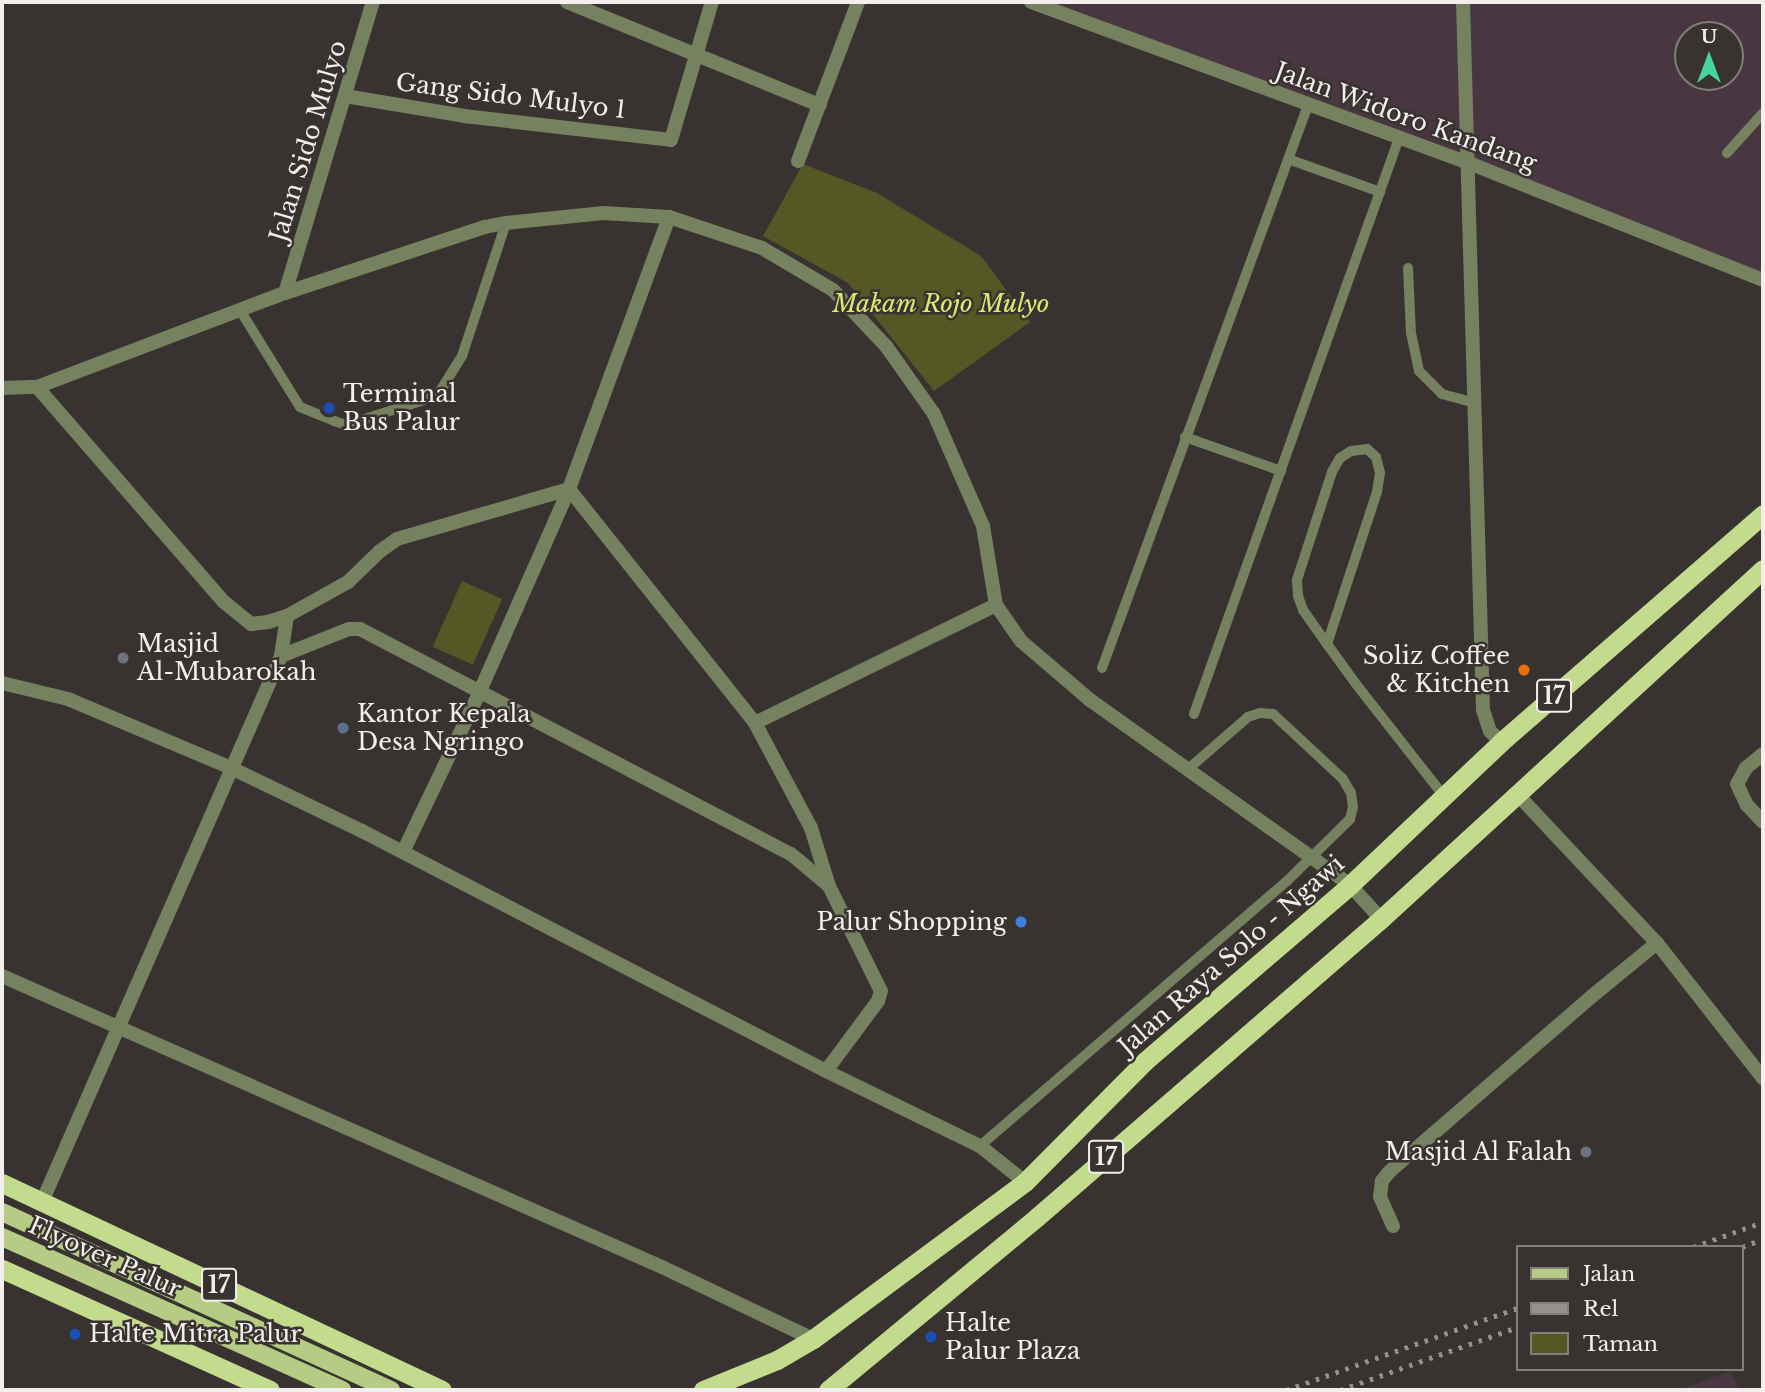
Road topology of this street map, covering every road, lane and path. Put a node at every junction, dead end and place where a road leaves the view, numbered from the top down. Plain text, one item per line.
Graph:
1 (373, 2) edge
2 (567, 2) edge
3 (712, 2) edge
4 (858, 2) edge
5 (1031, 2) edge
6 (1463, 2) edge
7 (694, 54) junction
8 (345, 96) junction
9 (820, 104) junction
10 (1308, 105) junction
11 (1763, 113) edge
12 (1399, 138) junction
13 (1727, 153) dead end
14 (1288, 159) junction
15 (798, 161) dead end
16 (1469, 163) junction
17 (1380, 192) junction
18 (669, 217) junction
19 (506, 223) junction
20 (1408, 268) dead end
21 (1763, 280) edge
22 (285, 293) junction
23 (240, 310) junction
24 (37, 387) junction
25 (2, 388) edge
26 (1475, 403) junction
27 (1185, 437) junction
28 (1281, 471) junction
29 (569, 489) junction
30 (1763, 514) edge
31 (1763, 569) edge
32 (996, 605) junction
33 (287, 617) junction
34 (1327, 644) junction
35 (281, 656) junction
36 (1102, 668) dead end
37 (2, 683) edge
38 (480, 691) junction
39 (1194, 715) dead end
40 (755, 723) junction
41 (1501, 742) junction
42 (1763, 754) edge
43 (231, 768) junction
44 (1187, 770) junction
45 (1516, 793) junction
46 (1443, 794) junction
47 (1763, 822) edge
48 (402, 852) junction
49 (1312, 857) junction
50 (1349, 885) junction
51 (829, 886) junction
52 (1381, 919) junction
53 (1657, 943) junction
54 (2, 976) edge
55 (118, 1030) junction
56 (826, 1070) junction
57 (1763, 1078) edge
58 (980, 1146) junction
59 (1025, 1182) junction
60 (2, 1183) edge
61 (42, 1202) junction
62 (2, 1212) edge
63 (1392, 1226) dead end
64 (2, 1237) edge
65 (2, 1269) edge
66 (813, 1339) junction
67 (270, 1390) edge
68 (342, 1390) edge
69 (391, 1390) edge
70 (439, 1390) edge
71 (703, 1390) edge
72 (828, 1390) edge

1 - 8 street, Jalan Sido Mulyo
2 - 7 street
3 - 7 street
4 - 9 street
5 - 10 street, Jalan Widoro Kandang
6 - 16 street
7 - 8 street, Gang Sido Mulyo 1
7 - 9 street
8 - 22 street, Jalan Sido Mulyo
9 - 15 street
10 - 12 street, Jalan Widoro Kandang
10 - 14 lane
11 - 13 lane
12 - 16 street, Jalan Widoro Kandang
12 - 17 lane
14 - 17 lane
14 - 27 lane
16 - 21 street, Jalan Widoro Kandang
16 - 26 street
17 - 28 lane
18 - 19 street
18 - 29 street
18 - 32 street
19 - 22 street
19 - 23 lane
20 - 26 lane
22 - 23 street
23 - 24 street
24 - 25 street
24 - 33 street
26 - 41 street
27 - 28 lane
27 - 36 lane
28 - 39 lane
29 - 33 street
29 - 38 street
29 - 40 street
30 - 41 highway, Jalan Raya Solo - Ngawi / 17
31 - 45 highway, 17
32 - 40 street
32 - 44 street
33 - 35 street
34 - 34 lane
34 - 46 lane
35 - 38 street
35 - 43 street
37 - 43 street
38 - 48 street
38 - 51 street
40 - 51 street
41 - 46 highway, Jalan Raya Solo - Ngawi / 17
42 - 47 street
43 - 48 street
43 - 55 street
44 - 49 street
44 - 49 lane
45 - 52 highway, 17
45 - 53 street
46 - 50 highway, Jalan Raya Solo - Ngawi / 17
48 - 56 street
49 - 50 street
49 - 58 lane
50 - 52 street
50 - 59 highway, Jalan Raya Solo - Ngawi / 17
51 - 56 street
52 - 72 highway, 17
53 - 57 street
53 - 63 street
54 - 55 street
55 - 61 street
55 - 66 street
56 - 58 street
58 - 59 street
59 - 66 highway, Jalan Raya Solo - Ngawi / 17
60 - 61 highway, 17
61 - 70 highway, 17
62 - 69 main road, Flyover Palur
64 - 68 main road, Flyover Palur
65 - 67 highway
66 - 71 highway, Jalan Raya Solo - Ngawi / 17

